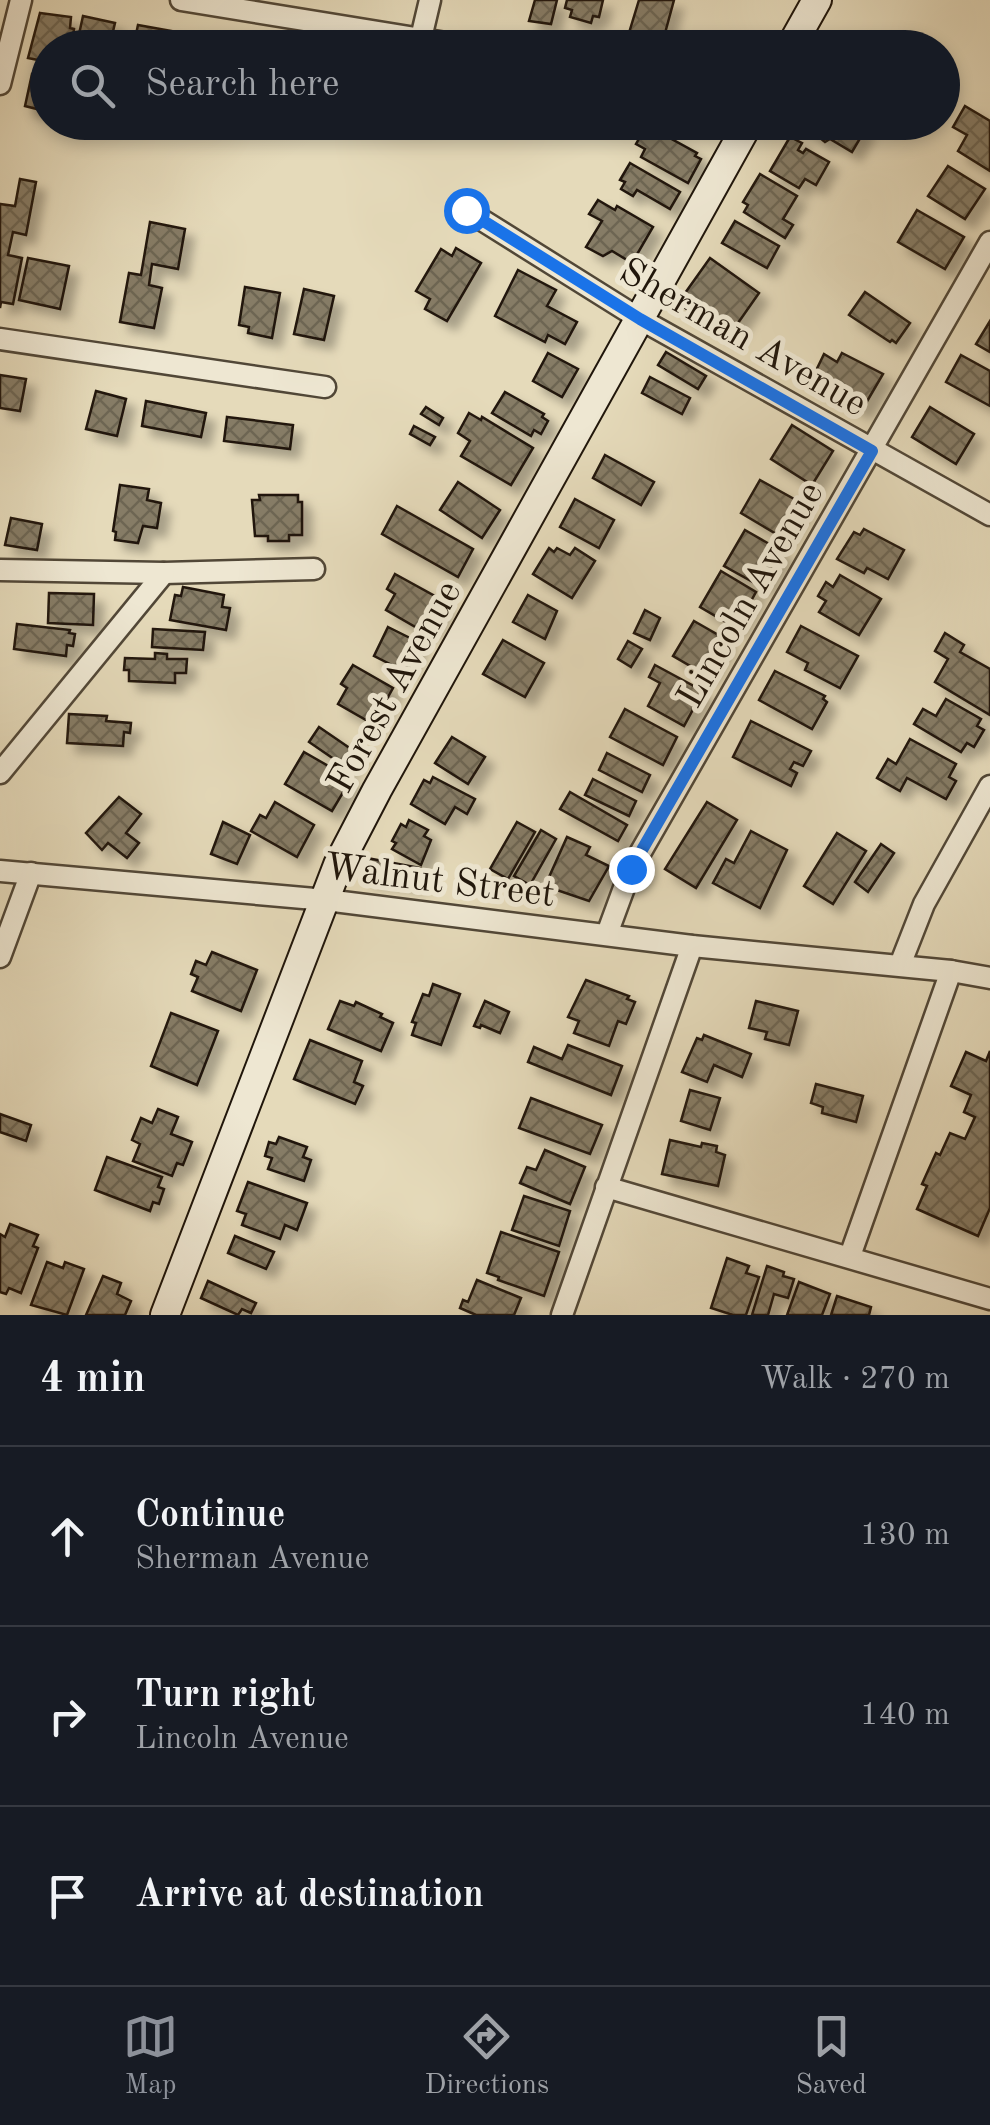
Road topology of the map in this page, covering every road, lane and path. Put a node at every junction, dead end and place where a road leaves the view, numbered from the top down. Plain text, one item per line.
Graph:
1 (20, 0) edge
2 (182, 0) edge
3 (430, 0) edge
4 (817, 0) edge
5 (371, 30) edge
6 (423, 30) edge
7 (800, 30) edge
8 (0, 84) edge
9 (738, 140) edge
10 (466, 210) dead end
11 (990, 242) edge
12 (640, 319) junction
13 (0, 338) edge
14 (325, 387) dead end
15 (872, 451) junction
16 (990, 515) edge
17 (0, 570) edge
18 (314, 570) dead end
19 (164, 573) junction
20 (0, 773) edge
21 (990, 786) edge
22 (0, 871) edge
23 (31, 872) junction
24 (326, 900) junction
25 (608, 934) junction
26 (692, 946) junction
27 (0, 957) edge
28 (900, 965) junction
29 (951, 971) junction
30 (990, 978) edge
31 (606, 1187) junction
32 (850, 1256) junction
33 (990, 1300) edge
34 (165, 1315) edge
35 (562, 1315) edge

1 - 8 street
2 - 5 street
3 - 6 street
4 - 7 street
9 - 12 street, Forest Avenue
10 - 12 street, Sherman Avenue
11 - 15 street, Lincoln Avenue
12 - 15 street, Sherman Avenue
12 - 24 street, Forest Avenue
13 - 14 street
15 - 16 street, Sherman Avenue
15 - 25 street, Lincoln Avenue
17 - 19 street
18 - 19 street
19 - 20 street
21 - 28 street
22 - 23 street, Walnut Street
23 - 24 street, Walnut Street
23 - 27 street
24 - 25 street, Walnut Street
24 - 34 street, Forest Avenue
25 - 26 street, Walnut Street
26 - 28 street, Walnut Street
26 - 31 street
28 - 29 street, Walnut Street
29 - 30 street, Walnut Street
29 - 32 street
31 - 32 street
31 - 35 street
32 - 33 street

